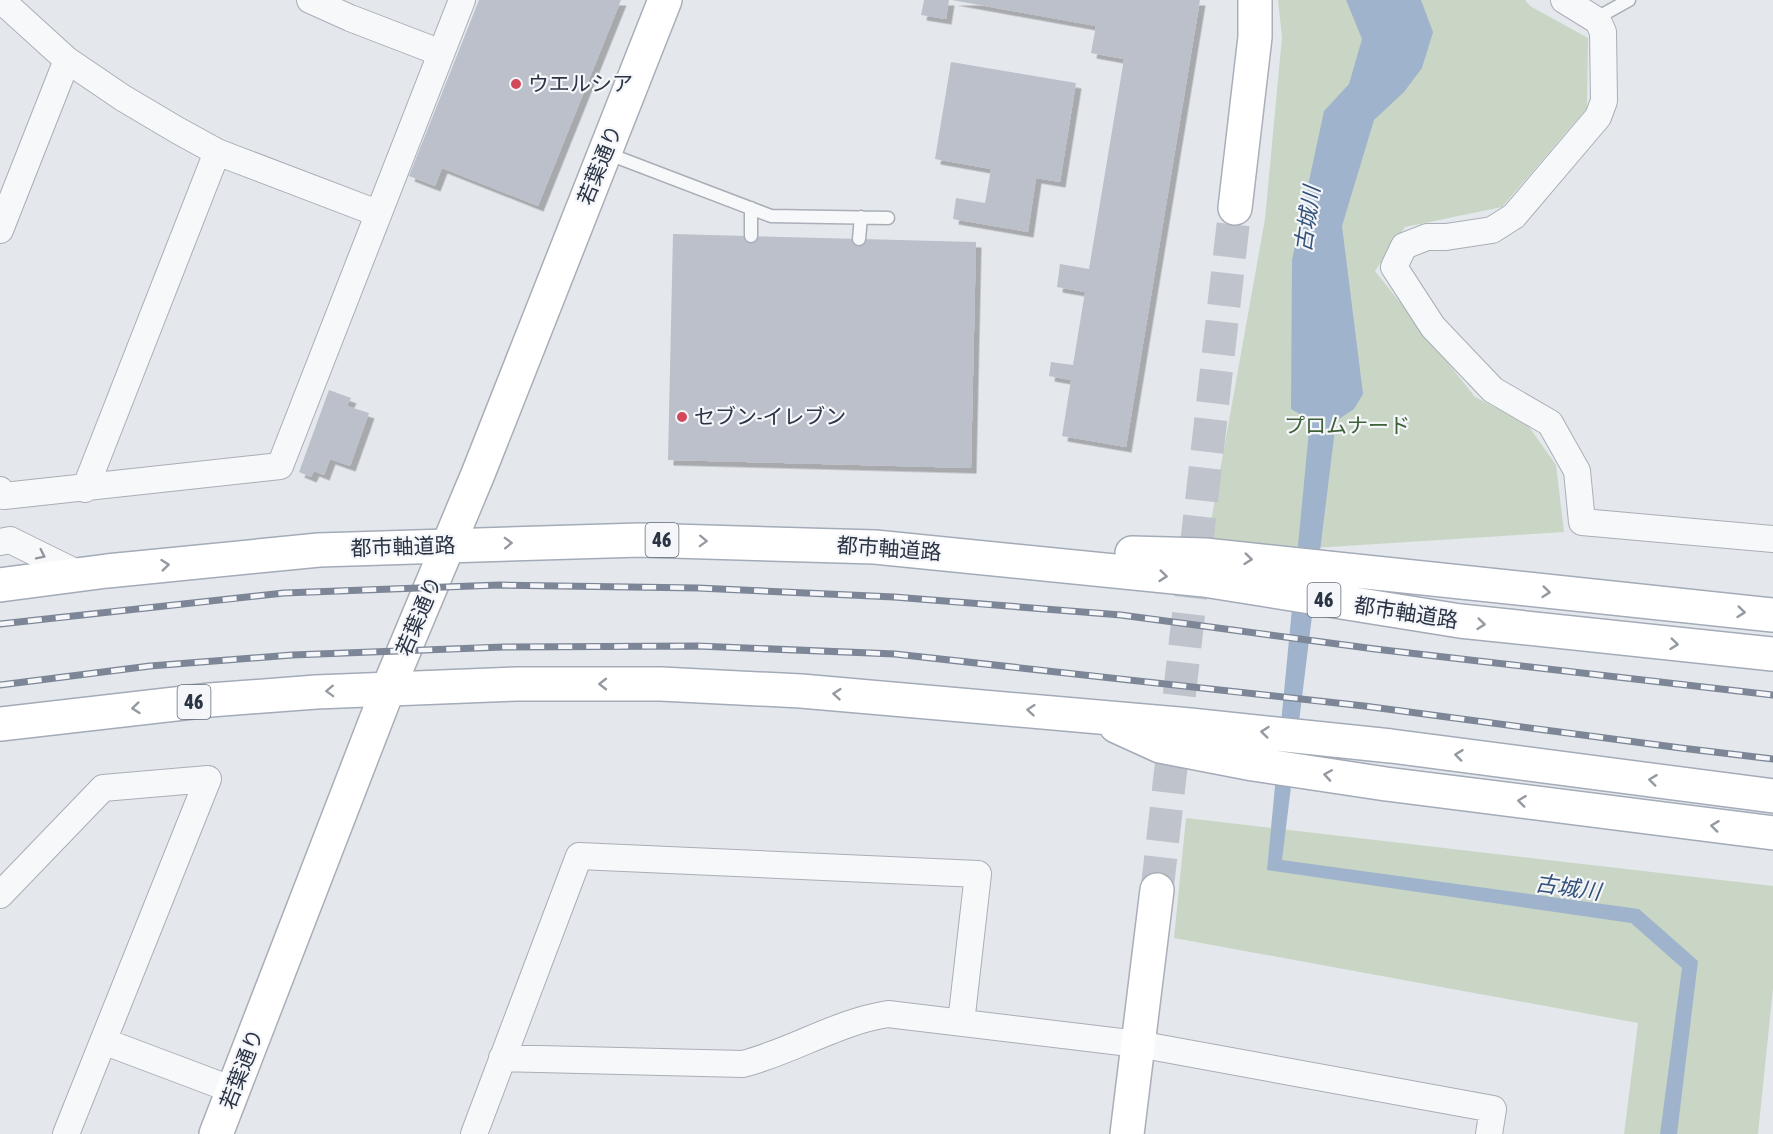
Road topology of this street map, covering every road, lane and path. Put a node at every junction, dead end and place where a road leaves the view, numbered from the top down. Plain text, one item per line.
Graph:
1 (1, 0) edge
2 (310, 0) edge
3 (462, 0) edge
4 (665, 0) edge
5 (1255, 0) edge
6 (1564, 0) edge
7 (1629, 0) edge
8 (1595, 19) junction
9 (441, 53) junction
10 (67, 60) junction
11 (218, 152) junction
12 (605, 153) junction
13 (751, 208) junction
14 (1235, 208) tunnel mouth
15 (377, 213) junction
16 (861, 217) junction
17 (888, 218) dead end
18 (0, 230) edge
19 (751, 237) dead end
20 (859, 239) dead end
21 (85, 489) junction
22 (0, 490) edge
23 (1773, 540) edge
24 (0, 542) edge
25 (449, 545) junction
26 (875, 547) junction
27 (81, 575) junction
28 (0, 585) edge
29 (1773, 615) edge
30 (1773, 654) edge
31 (388, 689) junction
32 (1090, 715) junction
33 (0, 724) edge
34 (1773, 796) edge
35 (1773, 833) edge
36 (1157, 890) tunnel mouth
37 (0, 895) edge
38 (961, 1023) junction
39 (103, 1041) junction
40 (1138, 1044) junction
41 (502, 1058) junction
42 (233, 1090) junction
43 (66, 1134) edge
44 (216, 1134) edge
45 (474, 1134) edge
46 (1127, 1134) edge
47 (1489, 1134) edge

1 - 10 street
2 - 9 street
3 - 9 street
4 - 12 main road, 若葉通り
5 - 14 main road
6 - 8 street
7 - 8 lane
8 - 23 street
9 - 15 street
10 - 11 street
10 - 18 street
11 - 15 street
11 - 21 street
12 - 13 lane
12 - 25 main road, 若葉通り
13 - 16 lane
13 - 19 lane
15 - 21 street
16 - 17 lane
16 - 20 lane
21 - 22 street
24 -> 27 street
25 -> 26 main road, 都市軸道路 / 46
27 -> 25 main road, 都市軸道路 / 46
25 - 31 main road, 若葉通り
26 -> 29 main road, 46
26 -> 30 main road, 都市軸道路 / 46
27 - 28 main road, 都市軸道路 / 46
32 -> 31 main road, 46
31 -> 33 main road, 46
31 - 42 main road, 若葉通り
34 -> 32 main road, 46
35 -> 32 main road, 46
36 - 40 main road
37 - 39 street
38 - 40 street
38 - 41 street
38 - 41 street
39 - 42 street
39 - 43 street
40 - 46 main road
40 - 47 street
41 - 45 street
42 - 44 main road, 若葉通り

